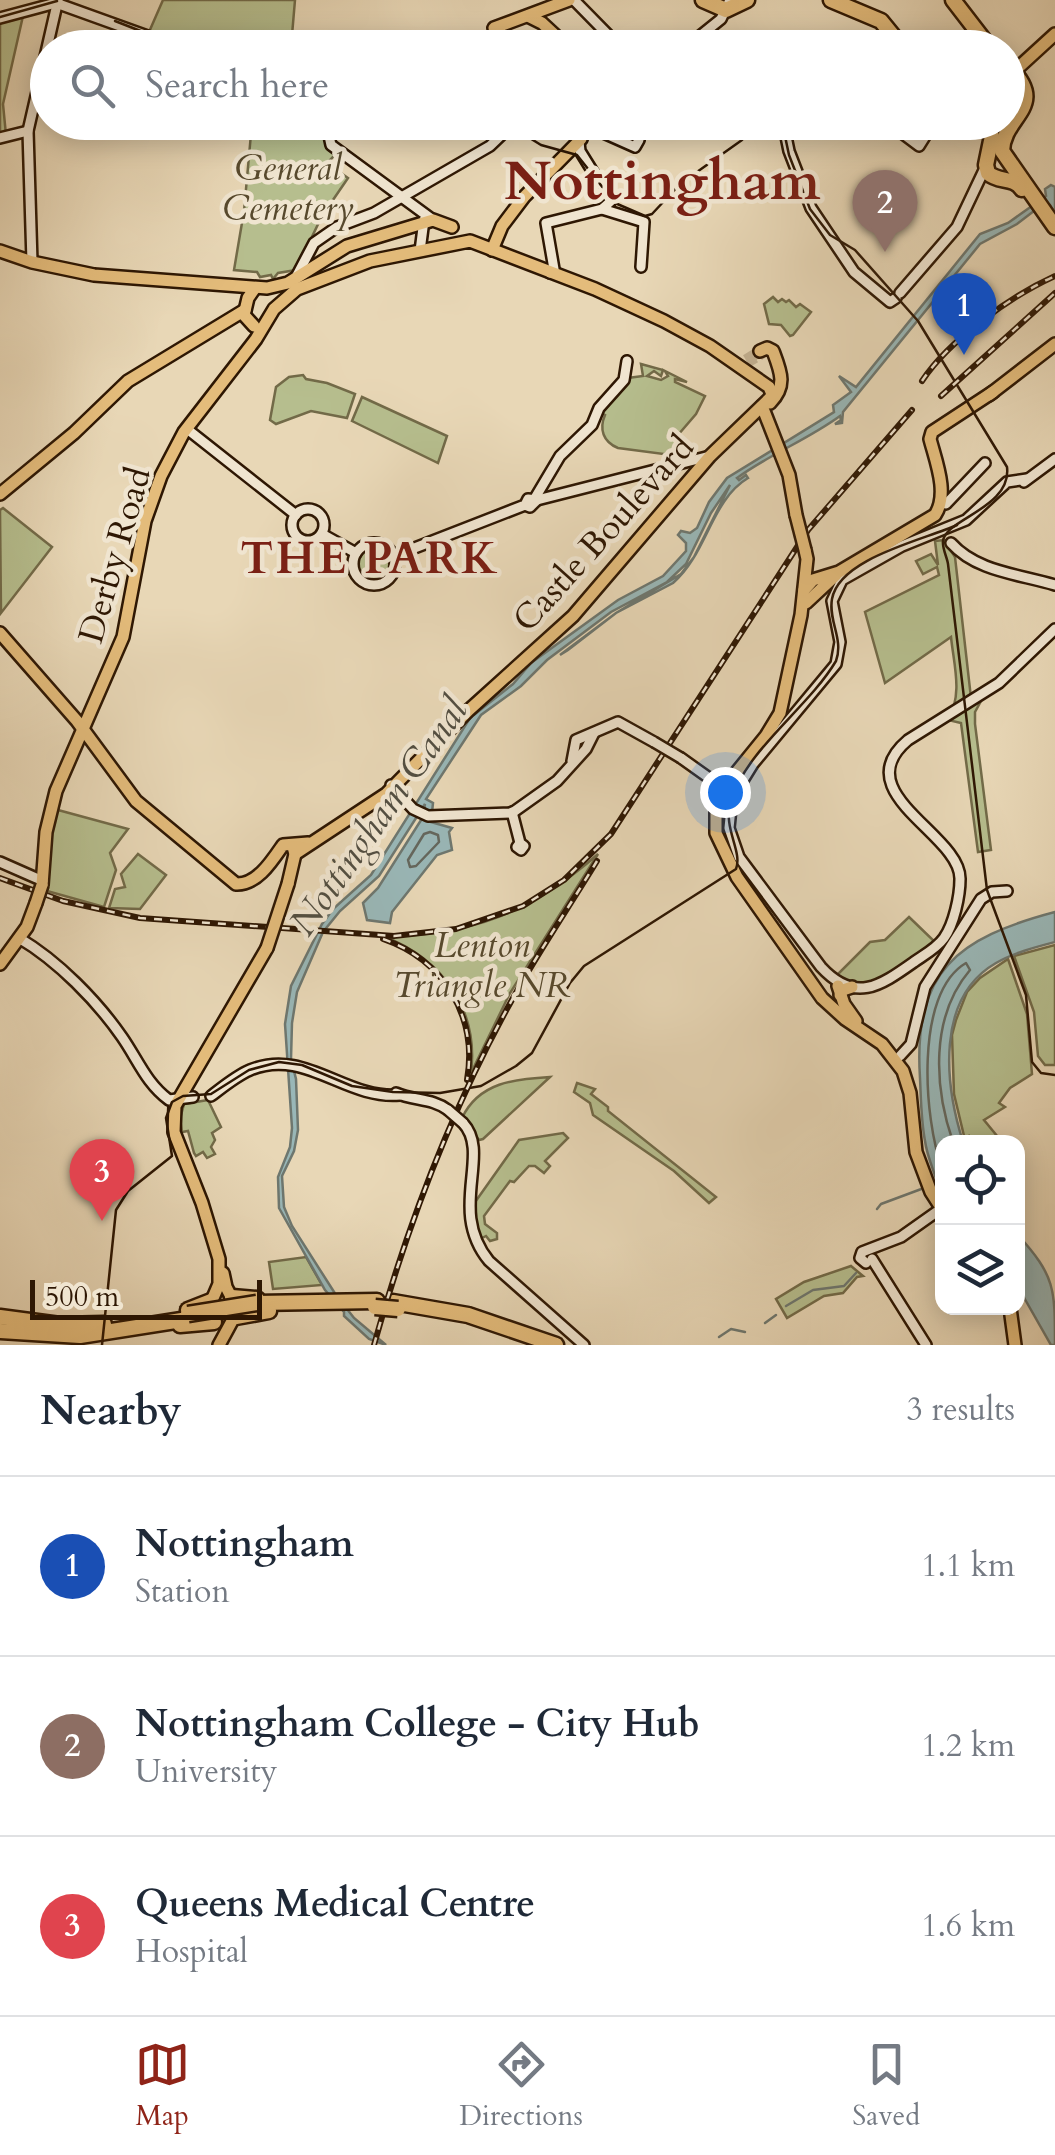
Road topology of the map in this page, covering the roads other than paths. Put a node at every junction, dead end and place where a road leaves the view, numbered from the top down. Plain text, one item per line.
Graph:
1 (571, 0) edge
2 (703, 0) edge
3 (831, 0) edge
4 (950, 0) edge
5 (962, 0) edge
6 (57, 2) edge
7 (731, 6) edge
8 (543, 16) junction
9 (965, 17) junction
10 (0, 18) edge
11 (51, 30) edge
12 (135, 30) edge
13 (501, 30) edge
14 (554, 30) edge
15 (603, 30) edge
16 (705, 30) edge
17 (890, 30) edge
18 (975, 30) edge
19 (1055, 34) edge
20 (1025, 58) edge
21 (30, 122) edge
22 (28, 131) junction
23 (0, 138) edge
24 (331, 140) edge
25 (497, 140) edge
26 (575, 140) edge
27 (577, 140) edge
28 (584, 140) edge
29 (618, 140) edge
30 (638, 140) edge
31 (786, 140) edge
32 (991, 140) edge
33 (1004, 140) edge
34 (569, 154) junction
35 (584, 160) junction
36 (1006, 160) junction
37 (987, 162) junction
38 (554, 166) junction
39 (999, 179) junction
40 (977, 188) junction
41 (403, 196) junction
42 (1037, 207) junction
43 (602, 209) junction
44 (425, 222) junction
45 (1055, 227) edge
46 (460, 233) junction
47 (1055, 235) edge
48 (493, 248) junction
49 (0, 251) edge
50 (420, 251) junction
51 (32, 262) junction
52 (641, 266) dead end
53 (552, 271) junction
54 (296, 284) junction
55 (247, 301) junction
56 (268, 320) junction
57 (252, 342) junction
58 (1055, 344) edge
59 (766, 353) dead end
60 (627, 361) dead end
61 (768, 406) junction
62 (187, 429) junction
63 (710, 456) junction
64 (1055, 460) edge
65 (980, 463) dead end
66 (681, 464) junction
67 (694, 475) junction
68 (0, 494) edge
69 (536, 499) junction
70 (947, 500) junction
71 (296, 515) junction
72 (322, 534) junction
73 (951, 535) junction
74 (356, 553) junction
75 (394, 556) junction
76 (807, 566) junction
77 (826, 579) junction
78 (1055, 586) edge
79 (803, 604) junction
80 (1055, 629) edge
81 (0, 633) edge
82 (84, 729) junction
83 (726, 786) junction
84 (390, 788) junction
85 (511, 809) junction
86 (520, 843) dead end
87 (286, 861) junction
88 (0, 862) edge
89 (42, 883) junction
90 (1001, 890) dead end
91 (19, 938) junction
92 (803, 961) junction
93 (0, 964) edge
94 (839, 987) junction
95 (852, 988) joint
96 (823, 995) junction
97 (854, 1023) junction
98 (900, 1062) junction
99 (179, 1098) junction
100 (935, 1194) edge
101 (935, 1213) edge
102 (218, 1260) junction
103 (232, 1297) junction
104 (212, 1299) junction
105 (333, 1302) junction
106 (398, 1306) junction
107 (1011, 1315) edge
108 (235, 1319) junction
109 (115, 1323) junction
110 (215, 1323) junction
111 (3, 1326) edge
112 (87, 1332) junction
113 (219, 1345) edge
114 (542, 1345) edge
115 (556, 1345) edge
116 (584, 1345) edge
117 (926, 1345) edge
118 (1015, 1345) edge

1 - 8 main road
1 - 15 street
2 - 7 highway
3 - 17 highway
4 - 9 highway
5 - 9 main road
6 - 10 street
6 - 11 street
6 - 12 street
7 - 16 street
8 - 13 main road
8 - 14 main road
9 - 18 highway
19 - 20 main road
21 - 22 street
22 - 23 street
22 - 51 street
24 - 41 street
25 - 41 street
26 - 38 main road
27 - 34 main road
28 - 35 street
29 - 30 street
31 - 40 street
32 - 37 highway
33 - 36 highway
34 - 35 street
34 - 38 main road
35 - 43 street
36 - 37 highway
36 - 39 highway
36 - 42 highway
37 - 39 highway
37 - 40 street
38 - 48 main road
39 - 40 street
39 - 42 highway
41 - 44 street
41 - 54 street
42 - 45 highway
42 - 47 highway
43 - 52 street
43 - 53 street
44 - 46 main road
44 - 50 street
44 - 54 main road
46 - 48 main road, Derby Road
46 - 50 main road, Derby Road
48 - 53 main road
48 - 53 main road
49 - 51 main road
50 - 54 main road, Derby Road
51 - 55 main road
53 - 61 main road
54 - 55 main road
54 - 56 main road, Derby Road
55 - 56 main road
55 - 57 main road, Derby Road
55 - 68 main road
56 - 57 main road, Derby Road
57 - 62 main road, Derby Road
58 - 70 main road
59 - 61 main road
60 - 69 street
61 - 63 main road, Castle Boulevard
61 - 76 main road, bridge
62 - 71 street
62 - 82 main road, Derby Road
63 - 66 street
63 - 67 main road, Castle Boulevard
64 - 73 street
65 - 70 street
66 - 67 street
66 - 69 street
67 - 84 main road, Castle Boulevard
69 - 75 street
70 - 77 main road
71 - 72 street
71 - 72 street
72 - 74 street
73 - 78 street
73 - 83 street
74 - 75 street
74 - 75 street
76 - 77 main road
76 - 79 main road
77 - 79 main road
79 - 83 main road
80 - 95 street
81 - 82 main road
82 - 87 main road
82 - 89 main road, Derby Road
83 - 85 street, bridge
83 - 92 main road
83 - 94 street
83 - 96 main road
84 - 85 street
84 - 87 main road, Castle Boulevard
85 - 86 street
87 - 99 main road, bridge
88 - 89 street
89 - 91 main road, Derby Road, bridge
90 - 98 street
91 - 93 main road, Derby Road
91 - 99 street
92 - 96 main road
92 - 97 main road
94 - 95 main road
94 - 97 main road
96 - 97 main road
97 - 98 main road
98 - 100 main road
99 - 102 main road
99 - 116 street, bridge
101 - 117 street
102 - 103 main road
102 - 104 main road
103 - 104 main road
103 - 105 highway
103 - 108 main road
104 - 109 highway
104 - 110 main road
105 - 106 highway, bridge
105 - 108 highway
105 - 112 highway, bridge
106 - 114 highway
106 - 115 highway
107 - 118 main road
108 - 110 main road
108 - 113 main road
109 - 111 highway
109 - 112 highway
110 - 112 highway
110 - 113 main road
111 - 112 highway

